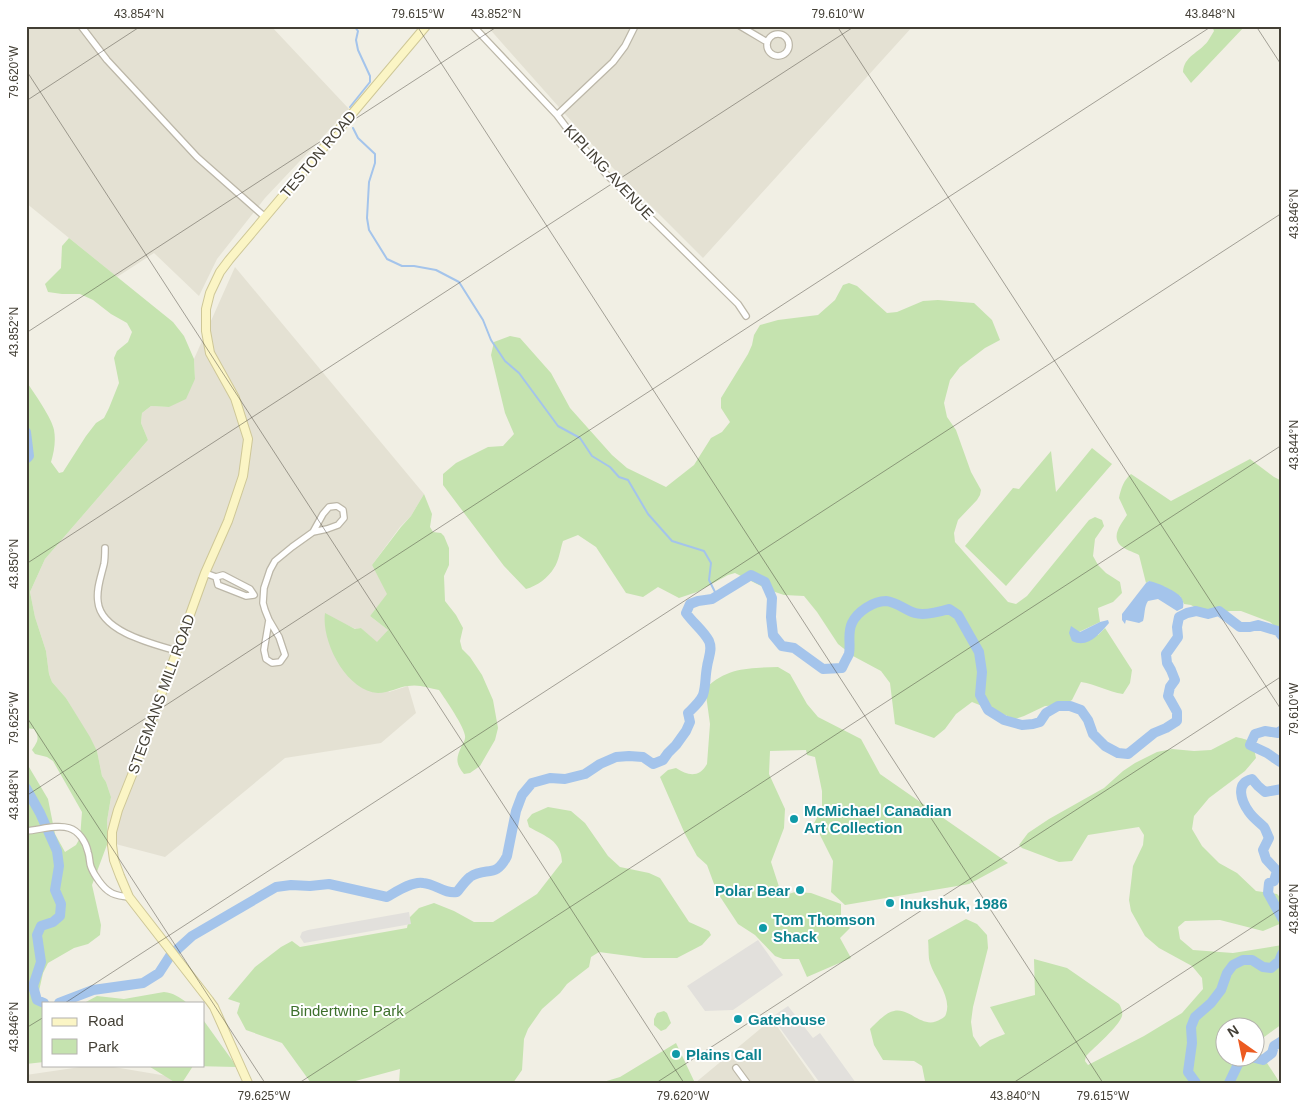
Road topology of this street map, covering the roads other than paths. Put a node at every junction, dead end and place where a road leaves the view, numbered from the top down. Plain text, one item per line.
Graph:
1 (81, 26) edge
2 (426, 26) edge
3 (474, 26) edge
4 (635, 26) edge
5 (740, 26) edge
6 (767, 42) junction
7 (557, 116) junction
8 (265, 217) junction
9 (214, 283) joint
10 (746, 316) dead end
11 (314, 532) junction
12 (106, 548) dead end
13 (205, 573) junction
14 (216, 578) junction
15 (254, 595) junction
16 (264, 596) junction
17 (269, 620) junction
18 (177, 651) junction
19 (26, 831) edge
20 (129, 896) junction
21 (736, 1068) dead end
22 (248, 1083) edge
23 (747, 1083) edge

1 - 8 street
2 - 8 street, TESTON ROAD
3 - 7 street, KIPLING AVENUE
4 - 7 street
5 - 6 street
6 - 6 street
7 - 10 street, KIPLING AVENUE
8 - 9 street, TESTON ROAD
9 - 13 street, STEGMANS MILL ROAD
11 - 11 street
11 - 16 street
12 - 18 street
13 - 14 street
13 - 18 street, STEGMANS MILL ROAD
14 - 15 street
14 - 15 street
15 - 16 street
16 - 17 street
17 - 17 street
18 - 20 street, STEGMANS MILL ROAD
19 - 20 street
20 - 22 street, STEGMANS MILL ROAD
21 - 23 street

